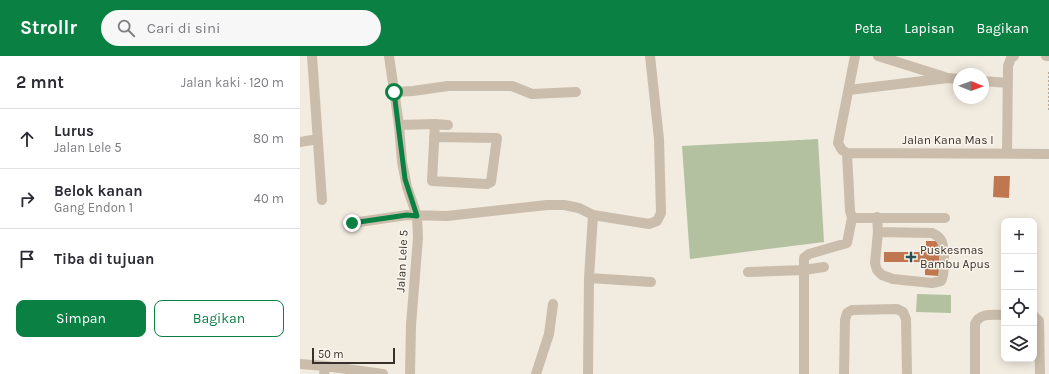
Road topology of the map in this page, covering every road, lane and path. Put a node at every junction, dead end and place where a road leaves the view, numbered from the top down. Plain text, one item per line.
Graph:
1 (312, 56) edge
2 (389, 56) edge
3 (650, 56) edge
4 (855, 56) edge
5 (878, 56) edge
6 (1014, 56) edge
7 (1046, 56) edge
8 (1049, 56) edge
9 (1049, 72) edge
10 (948, 78) junction
11 (953, 78) edge
12 (989, 81) edge
13 (1008, 83) junction
14 (849, 90) junction
15 (394, 92) junction
16 (576, 92) dead end
17 (1049, 112) edge
18 (435, 124) junction
19 (399, 125) junction
20 (448, 125) dead end
21 (434, 137) junction
22 (318, 139) junction
23 (300, 142) edge
24 (847, 153) junction
25 (1007, 153) junction
26 (1049, 154) edge
27 (322, 200) dead end
28 (593, 215) junction
29 (417, 216) junction
30 (877, 217) junction
31 (925, 217) junction
32 (852, 218) junction
33 (945, 218) dead end
34 (352, 223) dead end
35 (878, 232) junction
36 (926, 233) junction
37 (824, 267) dead end
38 (804, 270) junction
39 (748, 272) dead end
40 (589, 278) junction
41 (651, 282) dead end
42 (553, 304) dead end
43 (1001, 315) edge
44 (1037, 319) edge
45 (300, 364) edge
46 (325, 370) edge
47 (383, 374) edge
48 (410, 374) edge
49 (536, 374) edge
50 (588, 374) edge
51 (804, 374) edge
52 (844, 374) edge
53 (907, 374) edge
54 (975, 374) edge
55 (1040, 374) edge

1 - 22 street
2 - 15 street, Jalan Lele 5
3 - 28 street
4 - 14 street
5 - 10 street
6 - 13 street
7 - 8 street
9 - 17 path
10 - 11 street
10 - 14 street
12 - 13 street
13 - 25 street
14 - 24 street
15 - 16 street
15 - 19 street, Jalan Lele 5
18 - 19 street
18 - 20 street
18 - 21 street
19 - 29 street, Jalan Lele 5
21 - 21 street
22 - 23 street
22 - 27 street
24 - 25 street, Jalan Kana Mas I
24 - 32 street
25 - 26 street, Jalan Kana Mas I
28 - 29 street
28 - 40 street
29 - 34 street
29 - 48 street, Jalan Lele 5
30 - 31 street
30 - 32 street
30 - 35 street
31 - 33 street
31 - 36 street
32 - 38 street
35 - 36 street
35 - 36 street
37 - 38 street
38 - 39 street
38 - 51 street
40 - 41 street
40 - 50 street
42 - 49 street
43 - 54 street
44 - 55 street
45 - 46 street
46 - 47 street
52 - 53 street

